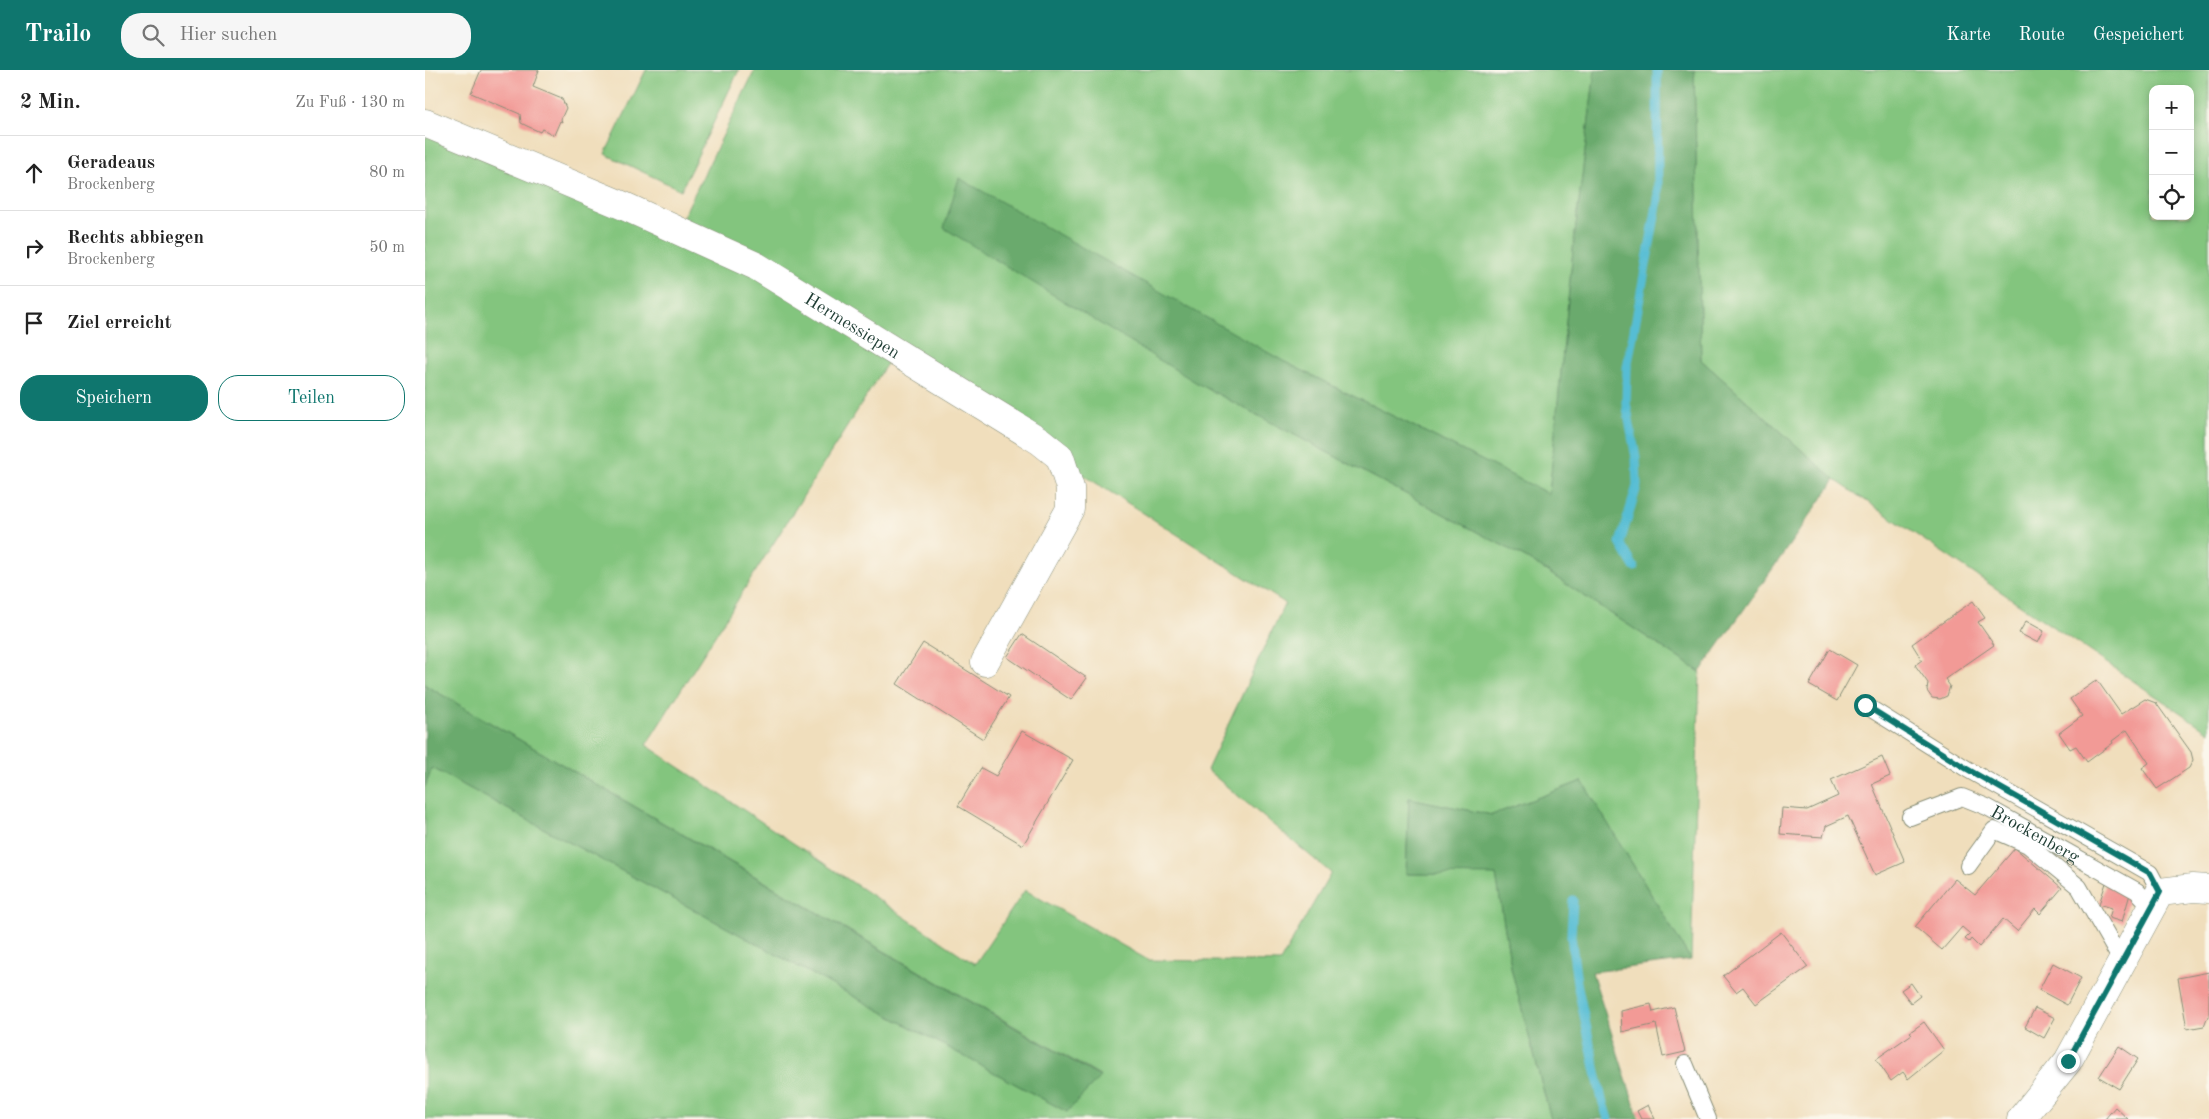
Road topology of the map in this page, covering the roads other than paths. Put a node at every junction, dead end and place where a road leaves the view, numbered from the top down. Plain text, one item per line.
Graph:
1 (425, 123) edge
2 (985, 662) dead end
3 (1865, 705) dead end
4 (1910, 817) dead end
5 (1968, 866) dead end
6 (2209, 889) edge
7 (2156, 900) junction
8 (2122, 962) junction
9 (1685, 1064) dead end
10 (1708, 1119) edge
11 (2021, 1119) edge

1 - 2 street, Hermessiepen
3 - 7 lane, Brockenberg
4 - 7 lane, Brockenberg
5 - 8 lane, Brockenberg
6 - 7 street
7 - 8 street
8 - 11 street
9 - 10 lane

